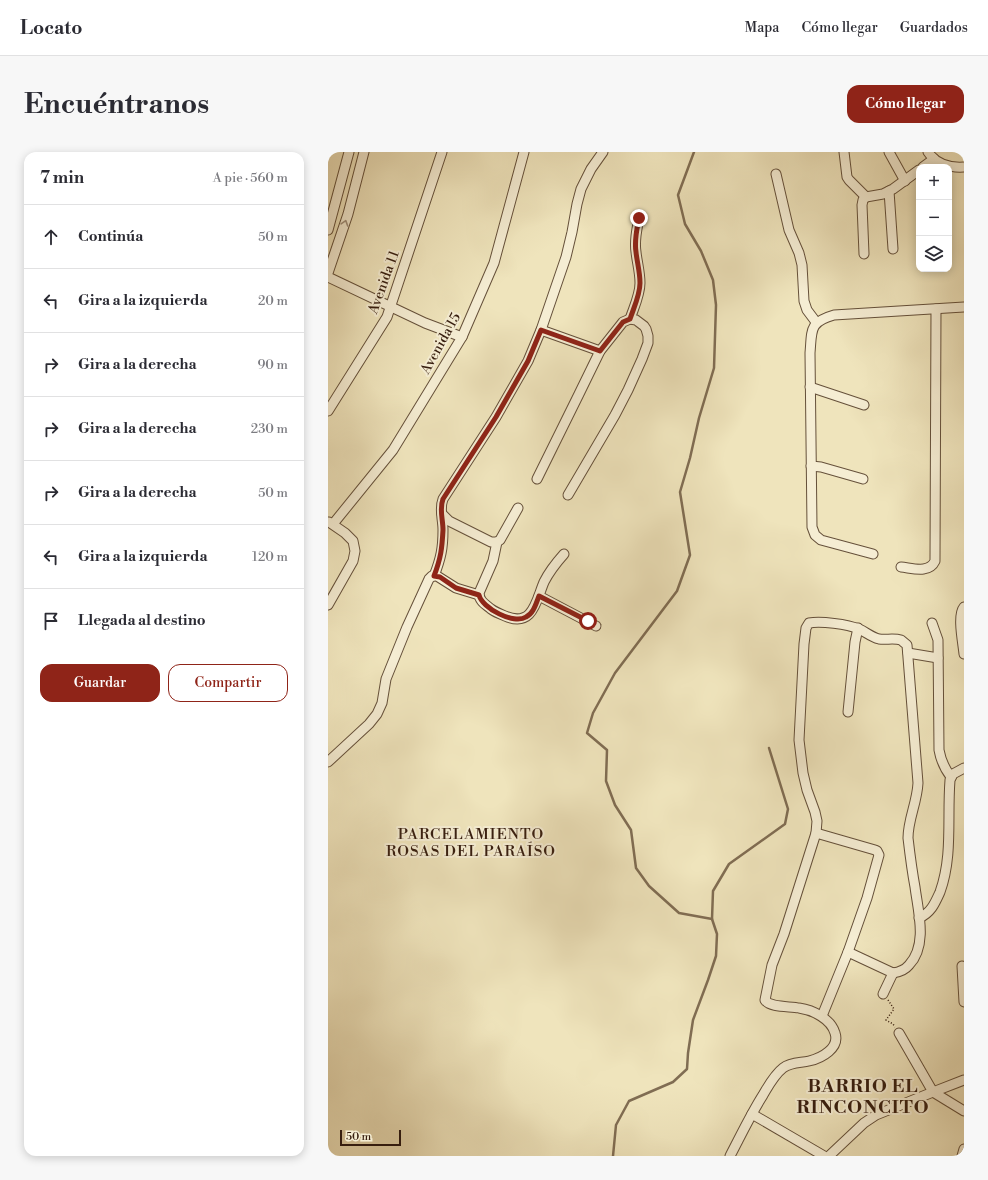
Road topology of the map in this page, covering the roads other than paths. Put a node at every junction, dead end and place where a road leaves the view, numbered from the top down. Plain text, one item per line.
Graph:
1 (349, 152) edge
2 (364, 152) edge
3 (442, 152) edge
4 (524, 152) edge
5 (603, 152) edge
6 (844, 152) edge
7 (889, 152) edge
8 (931, 155) edge
9 (925, 164) edge
10 (943, 164) edge
11 (952, 167) edge
12 (964, 167) edge
13 (916, 172) edge
14 (776, 174) dead end
15 (905, 181) junction
16 (889, 191) junction
17 (866, 197) junction
18 (639, 218) dead end
19 (328, 230) edge
20 (893, 249) dead end
21 (864, 254) dead end
22 (328, 273) edge
23 (328, 277) edge
24 (390, 307) junction
25 (964, 307) edge
26 (936, 309) junction
27 (630, 319) junction
28 (816, 322) junction
29 (541, 330) junction
30 (462, 338) junction
31 (600, 351) junction
32 (810, 387) junction
33 (864, 405) dead end
34 (328, 411) edge
35 (811, 466) junction
36 (863, 479) dead end
37 (537, 480) dead end
38 (568, 495) dead end
39 (518, 508) dead end
40 (442, 514) junction
41 (330, 523) edge
42 (497, 542) junction
43 (564, 554) dead end
44 (873, 554) dead end
45 (901, 567) dead end
46 (434, 576) junction
47 (479, 595) junction
48 (539, 596) junction
49 (328, 605) edge
50 (964, 607) edge
51 (932, 623) dead end
52 (596, 626) dead end
53 (858, 628) junction
54 (908, 653) junction
55 (964, 654) edge
56 (938, 658) junction
57 (848, 712) dead end
58 (328, 762) edge
59 (964, 768) edge
60 (951, 777) junction
61 (816, 833) junction
62 (919, 918) junction
63 (848, 952) junction
64 (962, 966) dead end
65 (893, 973) junction
66 (883, 994) road end
67 (964, 1002) edge
68 (822, 1016) junction
69 (899, 1032) road end
70 (964, 1080) edge
71 (933, 1092) junction
72 (964, 1111) edge
73 (752, 1114) junction
74 (964, 1149) edge
75 (820, 1155) edge
76 (730, 1156) edge
77 (829, 1156) edge
78 (962, 1156) edge

1 - 19 street
22 -> 2 street
3 - 24 street, Avenida 11
4 - 30 street, Avenida 15
5 - 29 street
6 - 17 street
7 - 15 street
8 - 9 street
8 - 10 street
11 - 12 street
13 - 15 street
14 - 28 street
15 - 16 street
16 - 17 street
16 - 20 street
17 - 21 street
18 - 27 street
23 - 24 street
24 - 30 street
24 - 34 street, Avenida 11
25 - 26 street
26 - 28 street
26 - 45 street
27 - 31 street
27 - 38 street
28 - 32 street
29 - 31 street
29 - 40 street
30 - 41 street, Avenida 15
31 - 37 street
32 - 33 street
32 - 35 street
35 - 36 street
35 - 44 street
39 - 42 street
40 - 42 street
40 - 46 street
41 - 49 street
42 - 47 street
43 - 48 street
46 - 47 street
46 - 58 street
47 - 48 street
48 - 52 street
50 - 55 street
51 - 56 street
53 - 54 street
53 - 57 street
53 - 61 street
54 - 56 street
54 - 62 street
56 - 60 street
59 - 60 street
60 - 62 street
61 - 63 street
61 - 68 street
62 - 65 street
63 - 65 street
63 - 68 street
64 - 67 street
65 - 66 street
68 - 73 street
69 - 71 street
70 - 71 street
71 - 72 street
71 - 77 street
73 - 75 street
73 - 76 street
74 - 78 street

